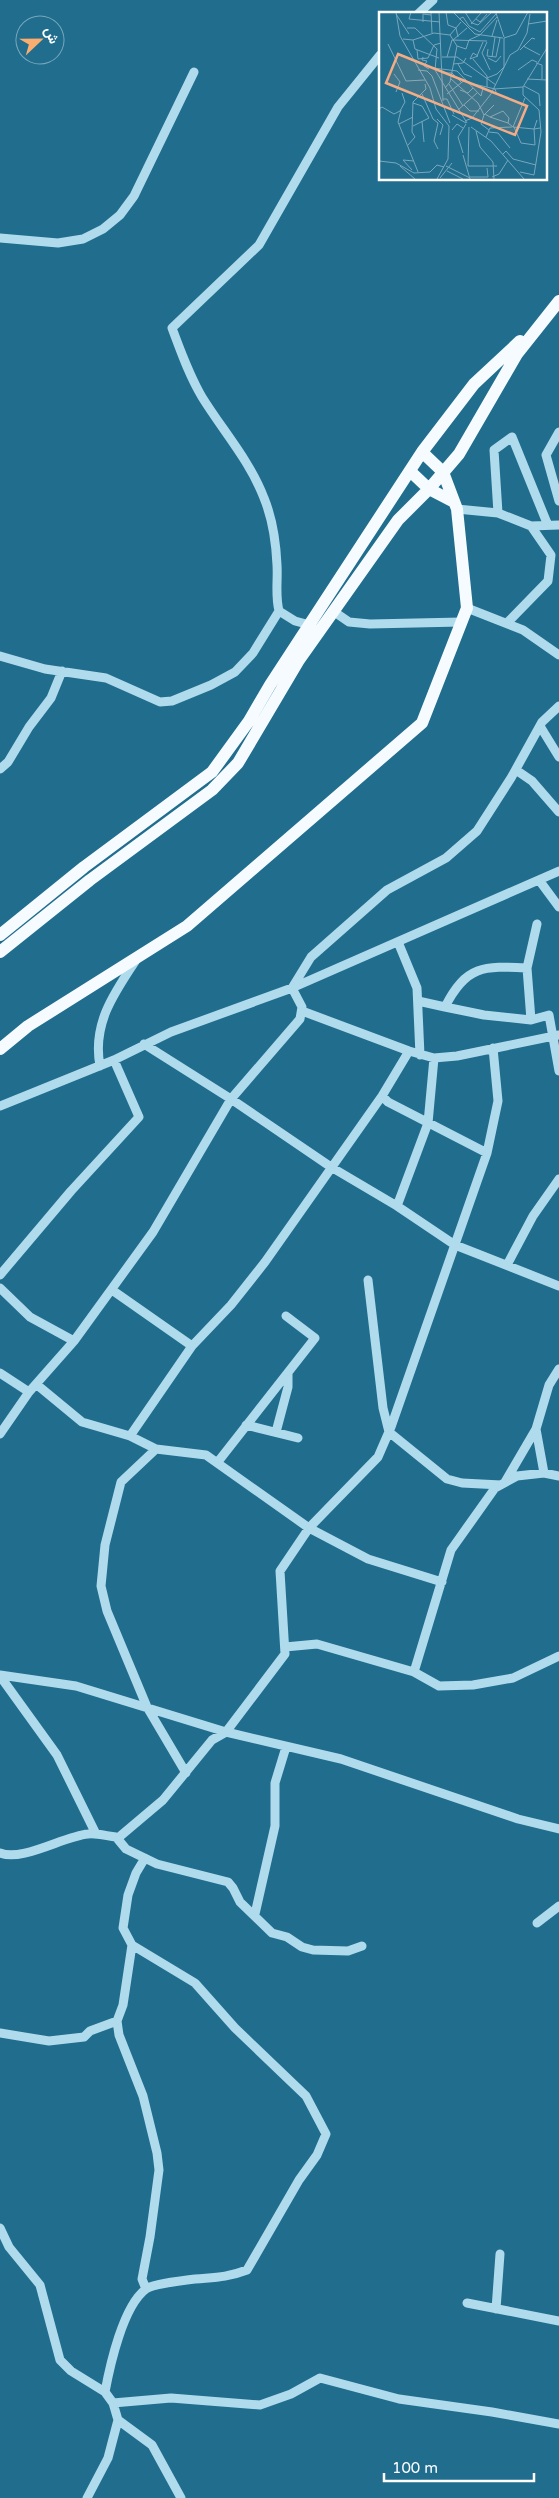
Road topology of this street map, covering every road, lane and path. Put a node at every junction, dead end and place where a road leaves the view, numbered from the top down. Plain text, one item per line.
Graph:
1 (434, 0) edge
2 (420, 12) edge
3 (379, 56) edge
4 (194, 72) dead end
5 (0, 238) edge
6 (559, 301) edge
7 (549, 314) junction
8 (559, 432) edge
9 (422, 452) junction
10 (410, 471) junction
11 (443, 472) junction
12 (429, 489) junction
13 (559, 501) edge
14 (456, 506) junction
15 (498, 513) junction
16 (547, 523) junction
17 (559, 524) edge
18 (531, 526) junction
19 (467, 608) junction
20 (279, 611) junction
21 (333, 611) junction
22 (461, 622) junction
23 (507, 623) junction
24 (310, 625) junction
25 (558, 652) edge
26 (0, 656) edge
27 (62, 671) junction
28 (559, 706) edge
29 (540, 726) junction
30 (559, 757) edge
31 (0, 769) edge
32 (516, 770) junction
33 (559, 812) edge
34 (559, 871) edge
35 (539, 880) junction
36 (559, 907) edge
37 (537, 924) dead end
38 (0, 935) edge
39 (398, 942) junction
40 (0, 952) edge
41 (136, 959) junction
42 (528, 968) junction
43 (292, 988) junction
44 (418, 1001) junction
45 (445, 1007) junction
46 (302, 1011) junction
47 (531, 1020) junction
48 (556, 1035) edge
49 (144, 1044) junction
50 (493, 1048) junction
51 (0, 1050) edge
52 (409, 1051) junction
53 (420, 1055) junction
54 (434, 1058) junction
55 (114, 1060) junction
56 (100, 1066) junction
57 (559, 1071) edge
58 (382, 1096) junction
59 (232, 1099) junction
60 (0, 1106) edge
61 (428, 1123) junction
62 (487, 1153) junction
63 (331, 1167) junction
64 (559, 1179) edge
65 (397, 1206) junction
66 (455, 1246) junction
67 (507, 1265) junction
68 (0, 1275) edge
69 (368, 1280) dead end
70 (559, 1286) edge
71 (0, 1288) edge
72 (112, 1290) junction
73 (286, 1316) dead end
74 (74, 1341) junction
75 (192, 1346) junction
76 (559, 1369) edge
77 (288, 1373) junction
78 (0, 1374) edge
79 (36, 1384) junction
80 (29, 1392) junction
81 (246, 1425) junction
82 (536, 1429) junction
83 (276, 1432) junction
84 (389, 1432) junction
85 (0, 1434) edge
86 (130, 1436) junction
87 (298, 1438) dead end
88 (156, 1449) junction
89 (217, 1463) junction
90 (544, 1473) junction
91 (559, 1476) edge
92 (502, 1484) junction
93 (309, 1528) junction
94 (442, 1582) junction
95 (285, 1647) junction
96 (559, 1656) edge
97 (414, 1672) junction
98 (0, 1675) edge
99 (147, 1708) junction
100 (226, 1732) junction
101 (286, 1747) junction
102 (186, 1773) junction
103 (559, 1829) edge
104 (96, 1834) junction
105 (118, 1838) junction
106 (0, 1853) edge
107 (145, 1858) junction
108 (559, 1906) edge
109 (255, 1914) junction
110 (537, 1923) dead end
111 (132, 1945) junction
112 (362, 1946) dead end
113 (117, 2022) junction
114 (0, 2033) edge
115 (0, 2228) edge
116 (500, 2254) dead end
117 (146, 2289) junction
118 (468, 2303) dead end
119 (496, 2309) junction
120 (559, 2321) edge
121 (105, 2392) junction
122 (113, 2403) junction
123 (118, 2420) junction
124 (559, 2424) edge
125 (87, 2498) edge
126 (181, 2498) edge

1 - 2 street
3 - 20 street
4 - 5 street
6 - 7 main road
7 - 9 main road
7 - 11 main road
8 - 13 street
9 - 10 main road
9 - 11 main road
10 - 12 main road
10 - 24 main road
11 - 12 main road
11 - 14 main road
12 - 14 main road
12 - 21 main road
14 - 15 street
14 - 19 main road
15 - 16 street
15 - 18 street
16 - 17 street
16 - 18 street
18 - 23 street
19 - 22 main road
19 - 23 street
20 - 24 street
20 - 27 street
21 - 22 street
21 - 40 main road
22 - 41 main road
23 - 25 street
24 - 38 main road
26 - 27 street
27 - 31 street
28 - 29 street
29 - 30 street
29 - 32 street
32 - 33 street
32 - 43 street
34 - 35 street
35 - 36 street
35 - 39 street
37 - 42 street
39 - 43 street
39 - 44 street
41 - 51 main road
41 - 56 street
42 - 45 street
42 - 47 street
43 - 46 street
43 - 49 street
44 - 45 street
44 - 53 street
45 - 47 street
46 - 52 street
46 - 59 street
47 - 48 street
48 - 50 street
48 - 57 street
49 - 55 street
49 - 59 street
50 - 54 street
50 - 62 street
52 - 53 street
52 - 58 street
53 - 54 street
54 - 61 street
55 - 56 street
55 - 68 street
56 - 60 street
58 - 61 street
58 - 63 street
59 - 63 street
59 - 72 street
61 - 62 street
61 - 65 street
62 - 66 street
63 - 65 street
63 - 75 street
64 - 67 street
65 - 66 street
66 - 67 street
66 - 84 street
67 - 70 street
69 - 84 street
71 - 74 street
72 - 74 street
72 - 75 street
73 - 77 street
74 - 79 street
75 - 86 street
76 - 82 street
77 - 81 street
77 - 83 street
78 - 80 street
79 - 80 street
79 - 86 street
80 - 85 street
81 - 83 street
81 - 89 street
82 - 90 street
82 - 92 street
83 - 87 street
84 - 92 street
84 - 93 street
86 - 88 street
88 - 89 street
88 - 99 street
89 - 93 street
90 - 91 street
90 - 92 street
92 - 94 street
93 - 94 street
93 - 95 street
94 - 97 street
95 - 97 street
95 - 100 street
96 - 97 street
98 - 99 street
98 - 104 street
99 - 100 street
99 - 102 street
100 - 101 street
100 - 102 street
101 - 103 street
101 - 109 street
102 - 105 street
104 - 105 street
104 - 106 street
105 - 107 street
107 - 109 street
107 - 111 street
108 - 110 street
109 - 112 street
111 - 113 street
111 - 117 street
113 - 114 street
113 - 117 street
115 - 121 street
116 - 119 street
117 - 121 street
118 - 119 street
119 - 120 street
121 - 122 street
122 - 123 street
122 - 124 street
123 - 125 street
123 - 126 street

